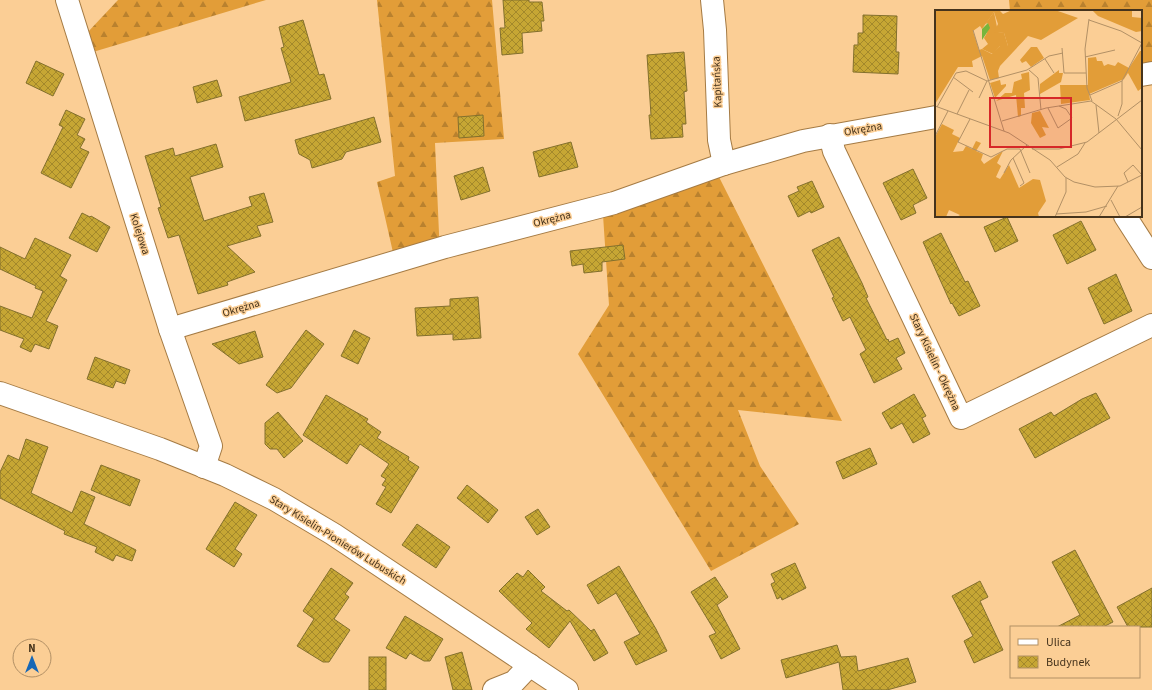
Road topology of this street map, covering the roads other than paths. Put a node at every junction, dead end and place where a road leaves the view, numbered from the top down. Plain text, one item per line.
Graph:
1 (67, 0) edge
2 (712, 0) edge
3 (1152, 73) edge
4 (1142, 75) edge
5 (935, 116) edge
6 (830, 135) junction
7 (724, 164) junction
8 (1126, 217) edge
9 (1152, 258) edge
10 (1152, 325) edge
11 (170, 329) junction
12 (0, 393) edge
13 (204, 466) junction
14 (530, 665) junction
15 (494, 690) edge
16 (567, 690) edge

1 - 11 street, Kolejowa
2 - 7 street, Kapitańska
3 - 4 street
5 - 6 street, Okrężna
6 - 7 street, Okrężna
6 - 10 street, Stary Kisielin - Okrężna
7 - 11 street, Okrężna
8 - 9 street
11 - 13 street, Kolejowa
12 - 13 street, Stary Kisielin-Pionierów Lubuskich
13 - 14 street, Stary Kisielin-Pionierów Lubuskich
14 - 15 street
14 - 16 street, Stary Kisielin-Pionierów Lubuskich

